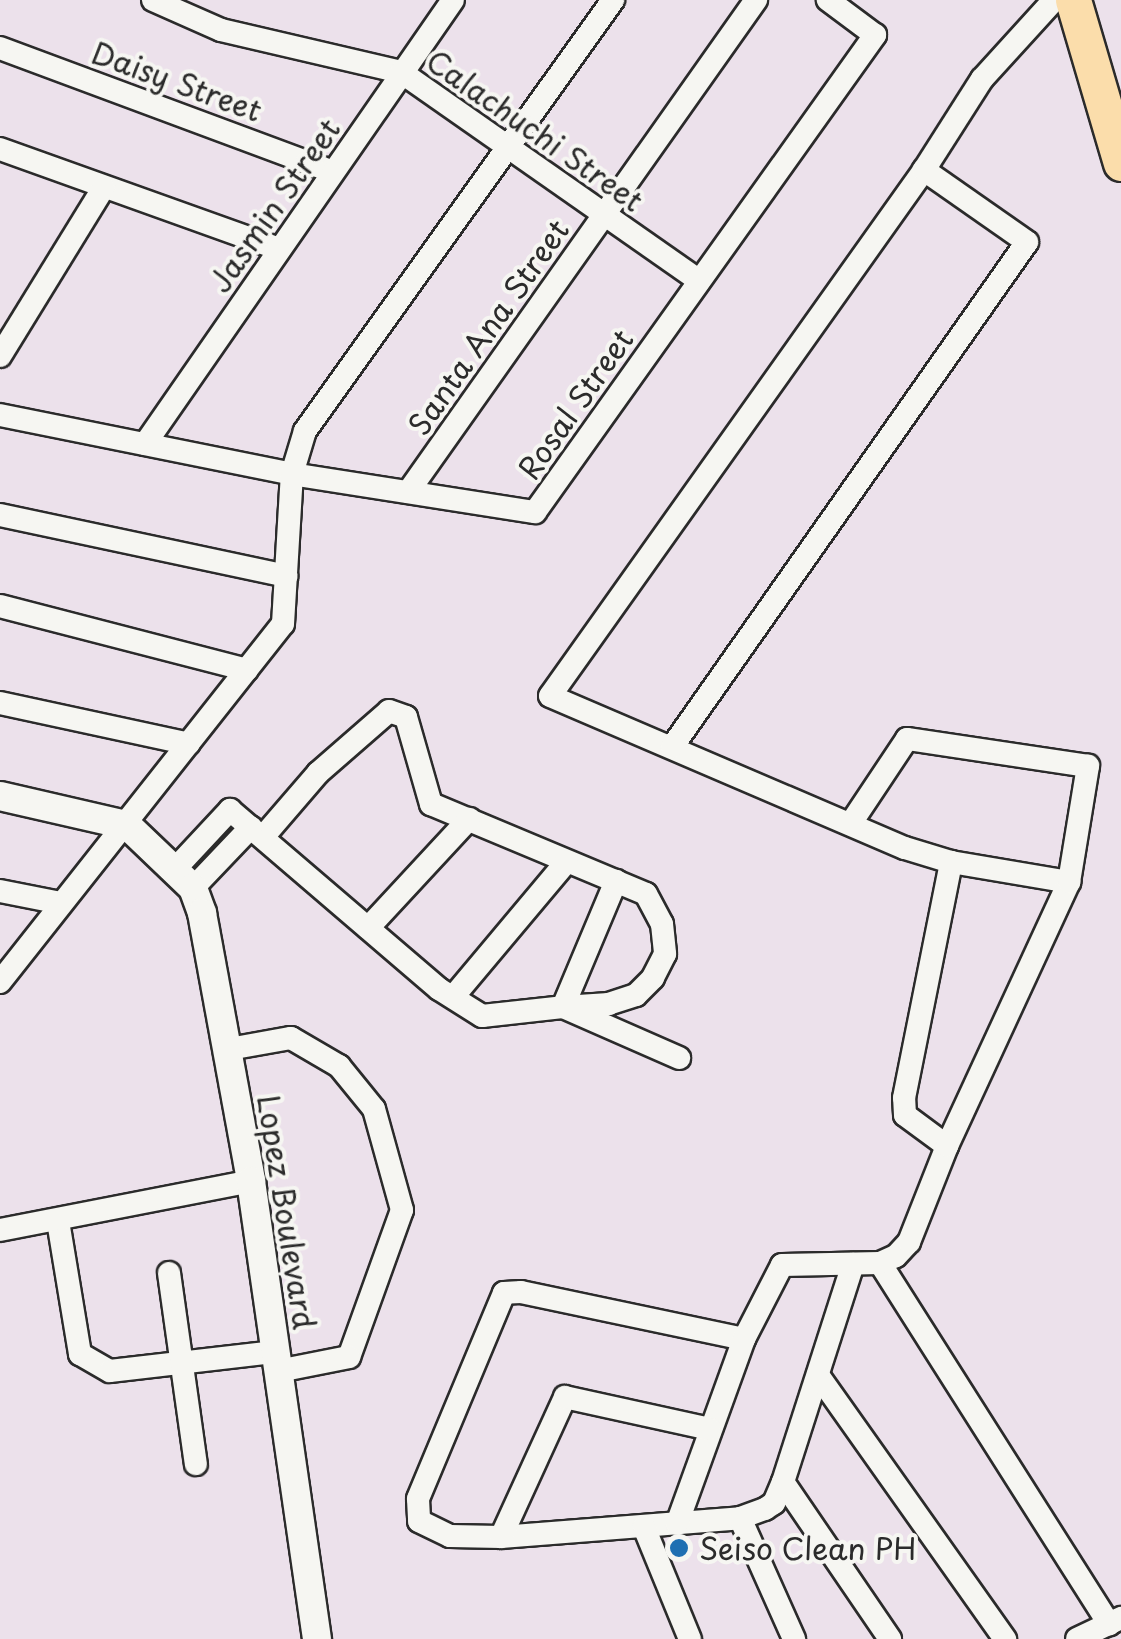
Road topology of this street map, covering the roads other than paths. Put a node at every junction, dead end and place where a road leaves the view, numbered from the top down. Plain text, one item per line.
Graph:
1 (153, 0) edge
2 (453, 0) edge
3 (613, 0) edge
4 (756, 0) edge
5 (828, 0) edge
6 (1054, 0) edge
7 (1072, 0) edge
8 (0, 48) edge
9 (401, 72) junction
10 (508, 147) junction
11 (0, 149) edge
12 (1121, 163) edge
13 (924, 170) junction
14 (333, 172) junction
15 (104, 187) junction
16 (604, 215) junction
17 (280, 249) junction
18 (700, 282) junction
19 (0, 356) edge
20 (0, 415) edge
21 (145, 444) junction
22 (292, 474) junction
23 (408, 492) junction
24 (0, 515) edge
25 (287, 576) junction
26 (0, 606) edge
27 (247, 670) junction
28 (0, 703) edge
29 (189, 744) junction
30 (672, 746) junction
31 (0, 796) edge
32 (469, 819) junction
33 (851, 823) junction
34 (128, 824) junction
35 (257, 832) junction
36 (567, 861) junction
37 (951, 862) junction
38 (184, 879) junction
39 (616, 881) junction
40 (1069, 882) junction
41 (0, 891) edge
42 (62, 903) junction
43 (368, 928) junction
44 (0, 982) edge
45 (454, 997) junction
46 (564, 1007) junction
47 (229, 1048) junction
48 (680, 1058) dead end
49 (947, 1146) junction
50 (251, 1181) junction
51 (58, 1221) junction
52 (0, 1230) edge
53 (880, 1263) junction
54 (853, 1264) junction
55 (169, 1273) dead end
56 (744, 1339) junction
57 (183, 1362) junction
58 (277, 1362) junction
59 (818, 1375) junction
60 (710, 1429) junction
61 (196, 1464) dead end
62 (783, 1482) junction
63 (740, 1518) junction
64 (677, 1524) junction
65 (644, 1526) junction
66 (501, 1537) junction
67 (1115, 1621) edge
68 (316, 1639) edge
69 (690, 1639) edge
70 (794, 1639) edge
71 (890, 1639) edge
72 (1004, 1639) edge
73 (1077, 1639) edge

1 - 9 street, Calachuchi Street
2 - 9 street, Jasmin Street
3 - 10 street
4 - 16 street, Santa Ana Street
5 - 18 street, Rosal Street
6 - 13 street
7 - 12 main road
8 - 14 street, Daisy Street
9 - 10 street, Calachuchi Street
9 - 14 street, Jasmin Street
10 - 16 street, Calachuchi Street
10 - 22 street
11 - 15 street
13 - 30 street
13 - 30 street
14 - 17 street, Jasmin Street
15 - 17 street
15 - 19 street
16 - 18 street, Calachuchi Street
16 - 23 street, Santa Ana Street
17 - 21 street, Jasmin Street
18 - 23 street, Rosal Street
20 - 21 street, Rosal Street
21 - 22 street, Rosal Street
22 - 23 street, Rosal Street
22 - 25 street
24 - 25 street
25 - 27 street
26 - 27 street
27 - 29 street
28 - 29 street
29 - 34 street
30 - 33 street
31 - 34 street
32 - 35 street
32 - 36 street
32 - 43 street
33 - 37 street
33 - 40 street
34 - 38 street, Lopez Boulevard
34 - 42 street
35 - 38 street
35 - 43 street
36 - 39 street
36 - 45 street
37 - 40 street
37 - 49 street
38 - 47 street, Lopez Boulevard
39 - 46 street
39 - 46 street
40 - 49 street
41 - 42 street
42 - 44 street
43 - 45 street
45 - 46 street
46 - 48 street
47 - 50 street, Lopez Boulevard
47 - 58 street
49 - 53 street
50 - 51 street
50 - 58 street, Lopez Boulevard
51 - 52 street
51 - 57 street
53 - 54 street
53 - 67 street
54 - 56 street
54 - 59 street
55 - 57 street
56 - 60 street
56 - 66 street
57 - 58 street
57 - 61 street
58 - 68 street, Lopez Boulevard
59 - 62 street
59 - 72 street
60 - 64 street
60 - 66 street
62 - 63 street
62 - 71 street
63 - 64 street
63 - 70 street
64 - 65 street
65 - 66 street
65 - 69 street
67 - 73 street

